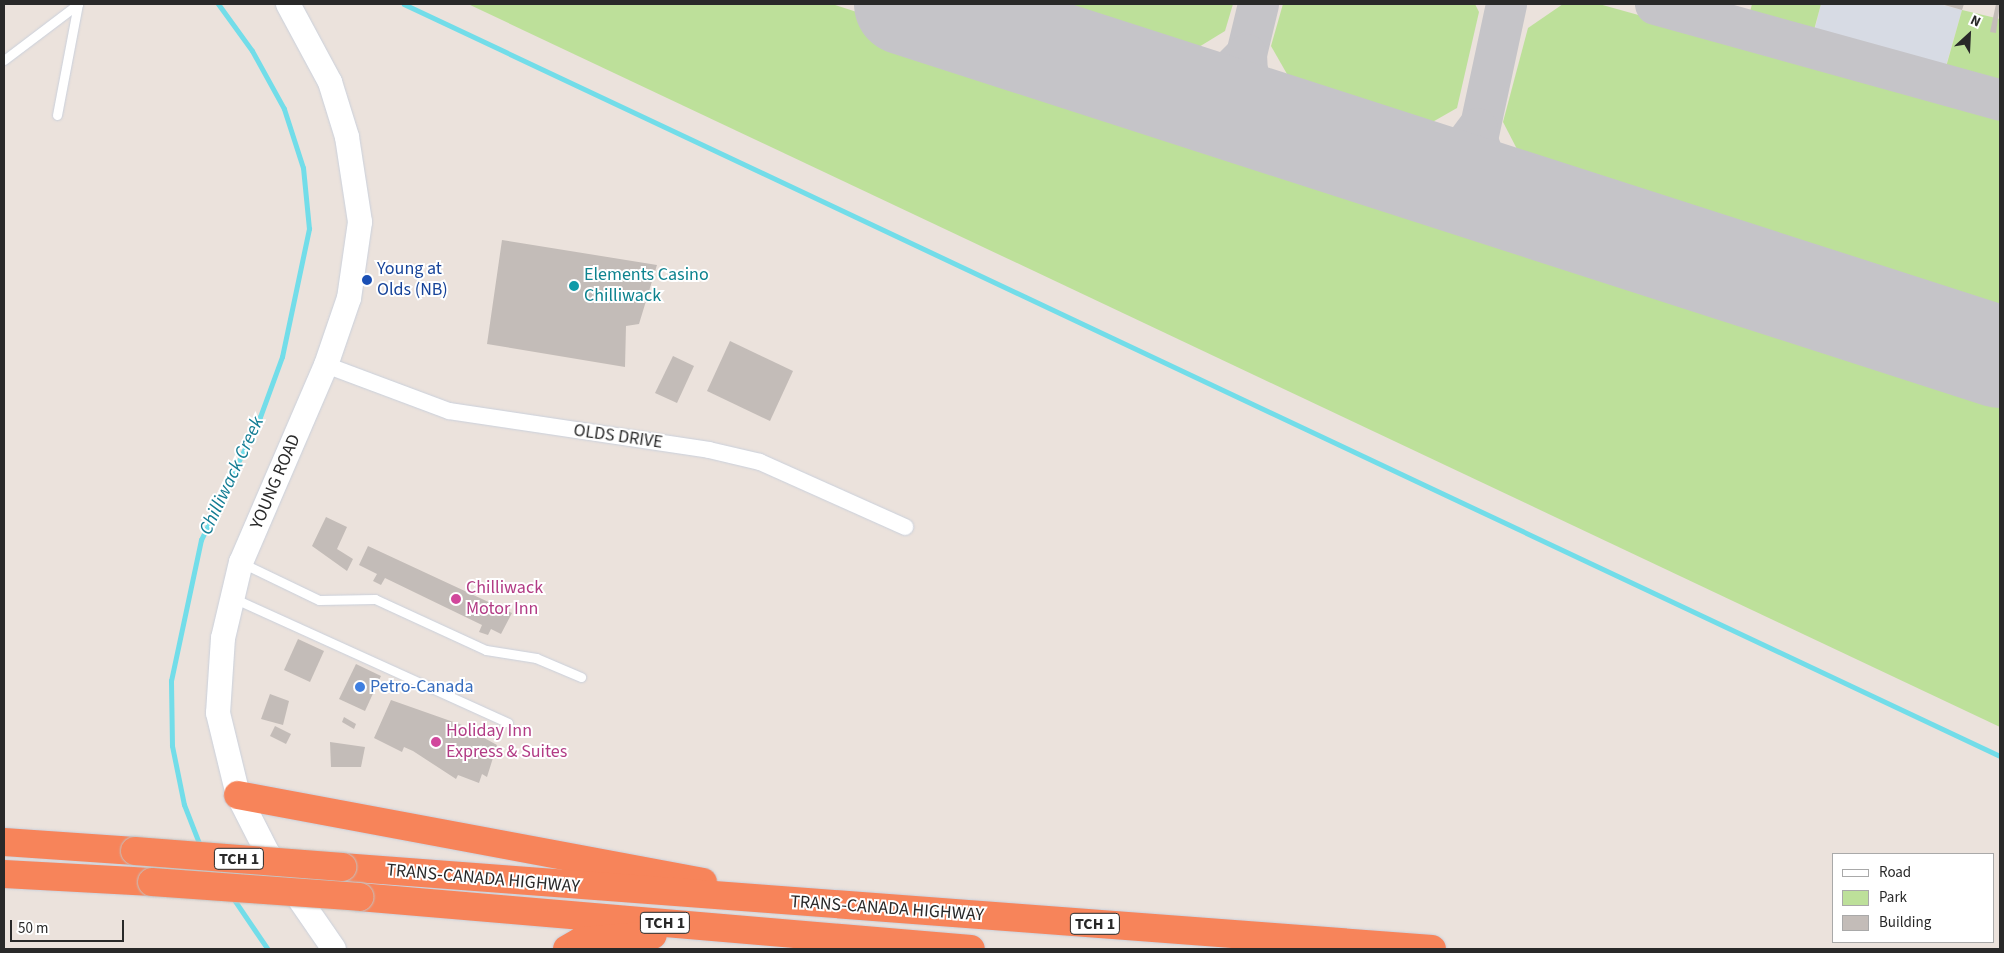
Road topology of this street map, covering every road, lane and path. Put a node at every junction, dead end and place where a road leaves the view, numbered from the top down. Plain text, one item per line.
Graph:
1 (78, 4) edge
2 (288, 4) edge
3 (4, 60) edge
4 (57, 115) dead end
5 (326, 365) junction
6 (905, 527) dead end
7 (241, 562) junction
8 (231, 597) junction
9 (581, 677) dead end
10 (508, 723) dead end
11 (238, 795) junction
12 (4, 842) edge
13 (4, 874) edge
14 (947, 913) junction
15 (944, 947) junction
16 (334, 949) edge
17 (567, 949) edge
18 (971, 949) edge
19 (1432, 949) edge

1 - 3 lane
1 - 4 lane
2 - 5 main road, YOUNG ROAD
5 - 6 street, OLDS DRIVE
5 - 7 main road, YOUNG ROAD
7 - 8 main road, YOUNG ROAD
7 - 9 lane
8 - 10 lane
8 - 11 main road, YOUNG ROAD
11 - 14 highway
11 - 16 main road, YOUNG ROAD
12 - 14 highway, TRANS-CANADA HIGHWAY / TCH 1, bridge
13 - 15 highway, TRANS-CANADA HIGHWAY / TCH 1, bridge
14 - 19 highway, TRANS-CANADA HIGHWAY / TCH 1
15 - 17 highway
15 - 18 highway, TRANS-CANADA HIGHWAY / TCH 1

